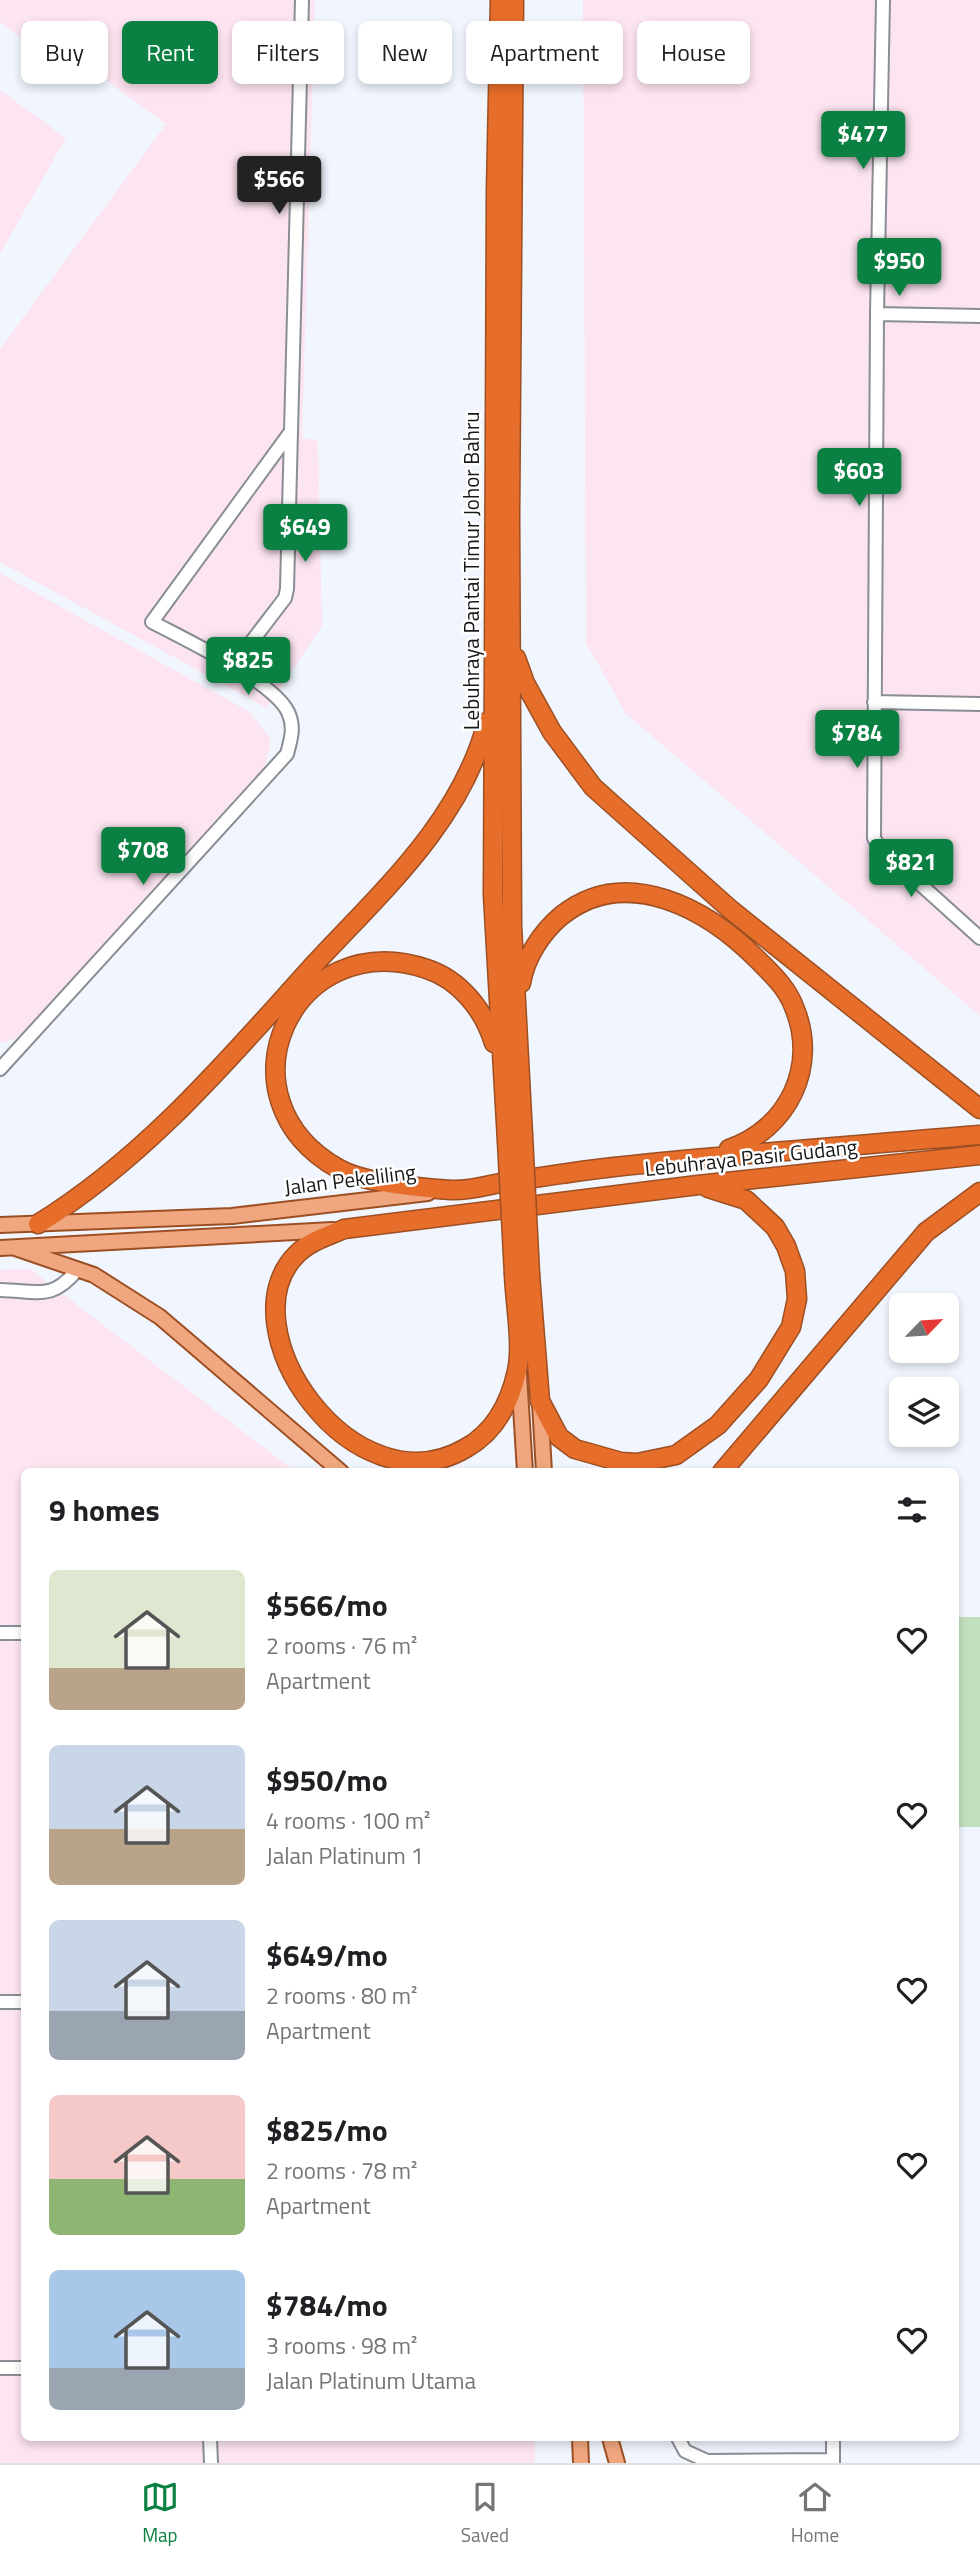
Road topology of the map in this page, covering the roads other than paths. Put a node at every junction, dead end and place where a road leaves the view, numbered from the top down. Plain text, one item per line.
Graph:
1 (302, 0) edge
2 (500, 0) edge
3 (514, 0) edge
4 (883, 0) edge
5 (877, 314) junction
6 (980, 316) edge
7 (289, 434) junction
8 (512, 645) junction
9 (233, 666) junction
10 (493, 701) junction
11 (874, 702) junction
12 (980, 704) edge
13 (980, 938) edge
14 (518, 1012) junction
15 (502, 1063) junction
16 (0, 1069) edge
17 (980, 1109) edge
18 (980, 1135) edge
19 (515, 1138) junction
20 (980, 1155) edge
21 (703, 1157) junction
22 (698, 1185) junction
23 (453, 1190) junction
24 (980, 1192) edge
25 (38, 1224) junction
26 (0, 1225) edge
27 (344, 1229) junction
28 (0, 1248) edge
29 (15, 1248) junction
30 (78, 1269) junction
31 (522, 1275) junction
32 (0, 1290) edge
33 (518, 1367) junction
34 (540, 1401) junction
35 (336, 1468) edge
36 (525, 1468) edge
37 (544, 1468) edge
38 (725, 1468) edge
39 (0, 1633) edge
40 (21, 1633) edge
41 (0, 2002) edge
42 (21, 2002) edge
43 (0, 2368) edge
44 (21, 2368) edge
45 (210, 2441) edge
46 (580, 2441) edge
47 (608, 2441) edge
48 (609, 2441) edge
49 (680, 2441) edge
50 (833, 2441) edge
51 (833, 2462) edge
52 (211, 2463) edge
53 (582, 2463) edge
54 (607, 2463) edge
55 (617, 2463) edge

1 - 7 street
2 - 10 highway, Lebuhraya Pantai Timur Johor Bahru
3 - 8 highway, Lebuhraya Pantai Timur Johor Bahru
4 - 5 street
5 - 6 street
5 - 11 street
7 - 9 street
7 - 9 street
8 - 14 highway, Lebuhraya Pantai Timur Johor Bahru
8 - 17 highway
9 - 16 street
10 - 15 highway, Lebuhraya Pantai Timur Johor Bahru
10 - 25 highway
11 - 12 street
11 - 13 street
14 - 19 highway, Lebuhraya Pantai Timur Johor Bahru
14 - 21 highway
15 - 19 highway, Lebuhraya Pantai Timur Johor Bahru
15 - 23 highway
18 - 21 highway, Lebuhraya Pasir Gudang
19 - 31 highway, bridge
20 - 22 highway, Lebuhraya Pasir Gudang
21 - 23 highway, Jalan Pekeliling
22 - 27 highway, Lebuhraya Pasir Gudang
22 - 34 highway
23 - 25 main road, Jalan Pekeliling
24 - 38 highway
25 - 26 main road, Jalan Pekeliling
27 - 29 main road
27 - 33 highway, Lebuhraya Pasir Gudang
28 - 29 main road
29 - 30 main road
30 - 32 street
30 - 35 main road
31 - 33 highway
31 - 34 highway
33 - 36 main road
34 - 37 main road
39 - 40 street
41 - 42 street
43 - 44 street
45 - 52 street
46 - 53 main road
47 - 54 main road
48 - 55 main road
49 - 51 street
50 - 51 street

